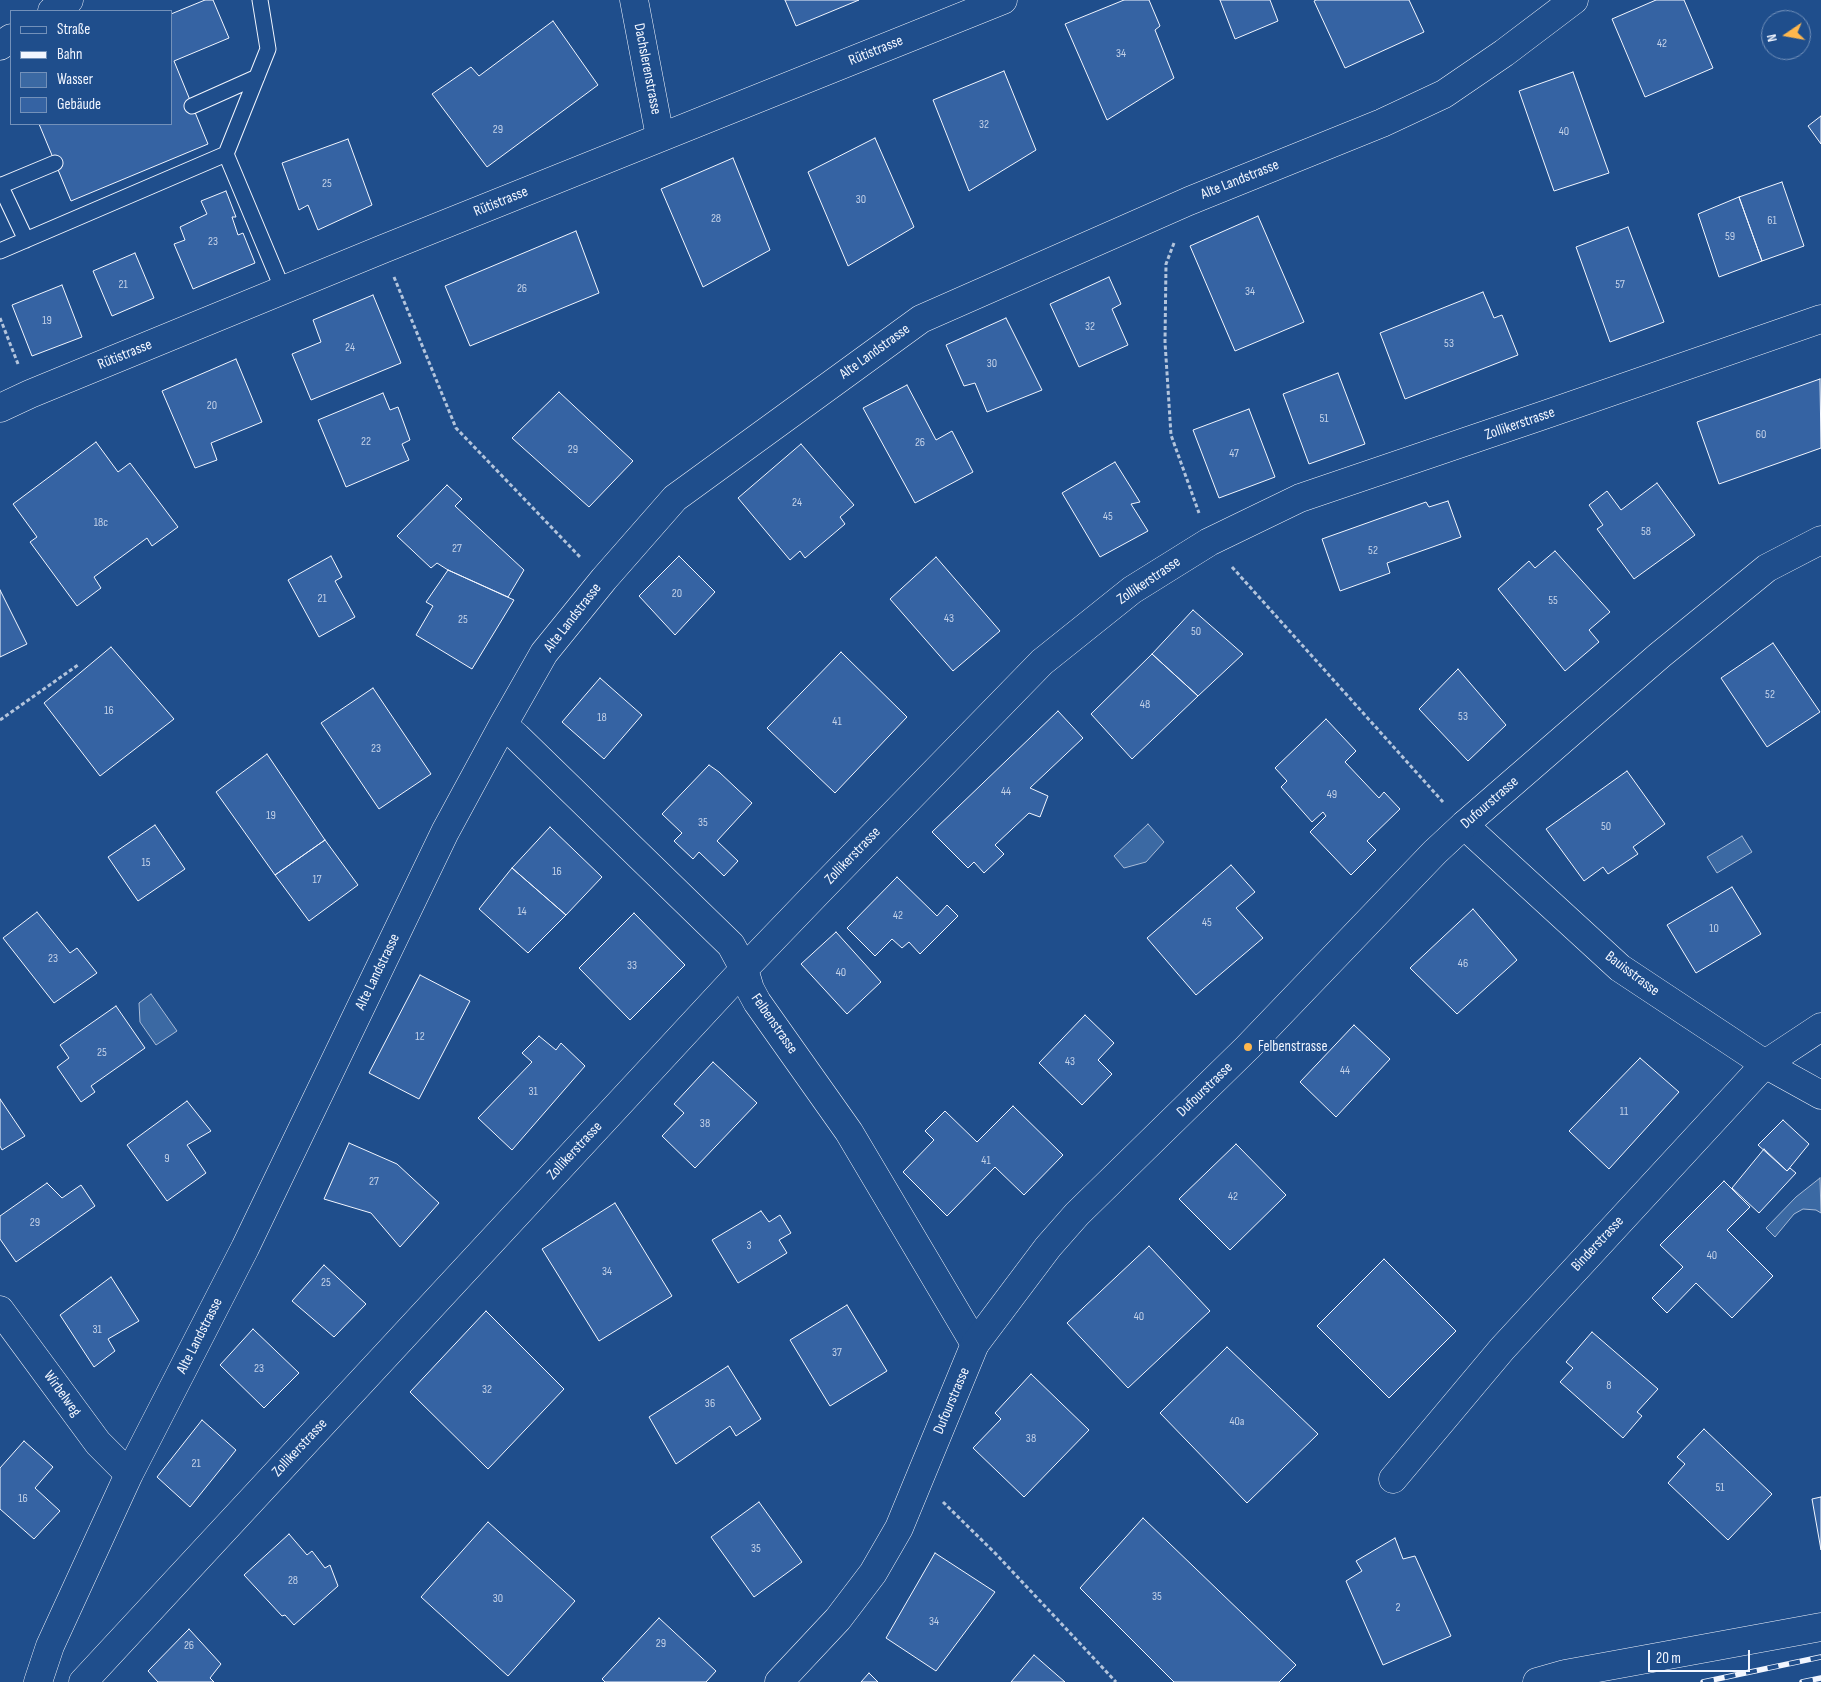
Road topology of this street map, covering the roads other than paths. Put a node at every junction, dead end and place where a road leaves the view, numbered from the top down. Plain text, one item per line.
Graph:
1 (69, 0) edge
2 (260, 0) edge
3 (634, 0) edge
4 (1003, 0) edge
5 (1574, 0) edge
6 (54, 10) edge
7 (257, 77) junction
8 (192, 106) dead end
9 (660, 137) junction
10 (226, 154) junction
11 (55, 163) dead end
12 (0, 186) edge
13 (26, 240) junction
14 (0, 251) edge
15 (283, 290) junction
16 (1821, 318) edge
17 (0, 408) edge
18 (1821, 540) edge
19 (502, 725) junction
20 (1464, 825) junction
21 (744, 969) junction
22 (1821, 1027) edge
23 (1765, 1064) junction
24 (1821, 1095) edge
25 (0, 1310) edge
26 (975, 1344) junction
27 (129, 1474) junction
28 (1393, 1480) dead end
29 (1821, 1627) edge
30 (38, 1682) edge
31 (83, 1682) edge
32 (779, 1682) edge
33 (1537, 1682) edge

1 - 6 street
2 - 7 lane
3 - 9 street, Dachslerenstrasse
4 - 9 street, Rütistrasse
5 - 19 street, Alte Landstrasse
7 - 8 lane
7 - 10 lane
9 - 15 street, Rütistrasse
10 - 13 lane
10 - 15 lane
11 - 12 lane
12 - 13 lane
13 - 14 lane
15 - 17 street, Rütistrasse
16 - 21 street, Zollikerstrasse
18 - 20 street, Dufourstrasse
19 - 21 street, Felbenstrasse
19 - 27 street, Alte Landstrasse
20 - 23 street, Bauisstrasse
20 - 26 street, Dufourstrasse
21 - 26 street, Felbenstrasse
21 - 31 street, Zollikerstrasse
22 - 23 street, Binderstrasse
23 - 24 street, Bauisstrasse
23 - 28 street, Binderstrasse
25 - 27 street, Wirbelweg
26 - 32 street, Dufourstrasse
27 - 30 street, Alte Landstrasse
29 - 33 street

